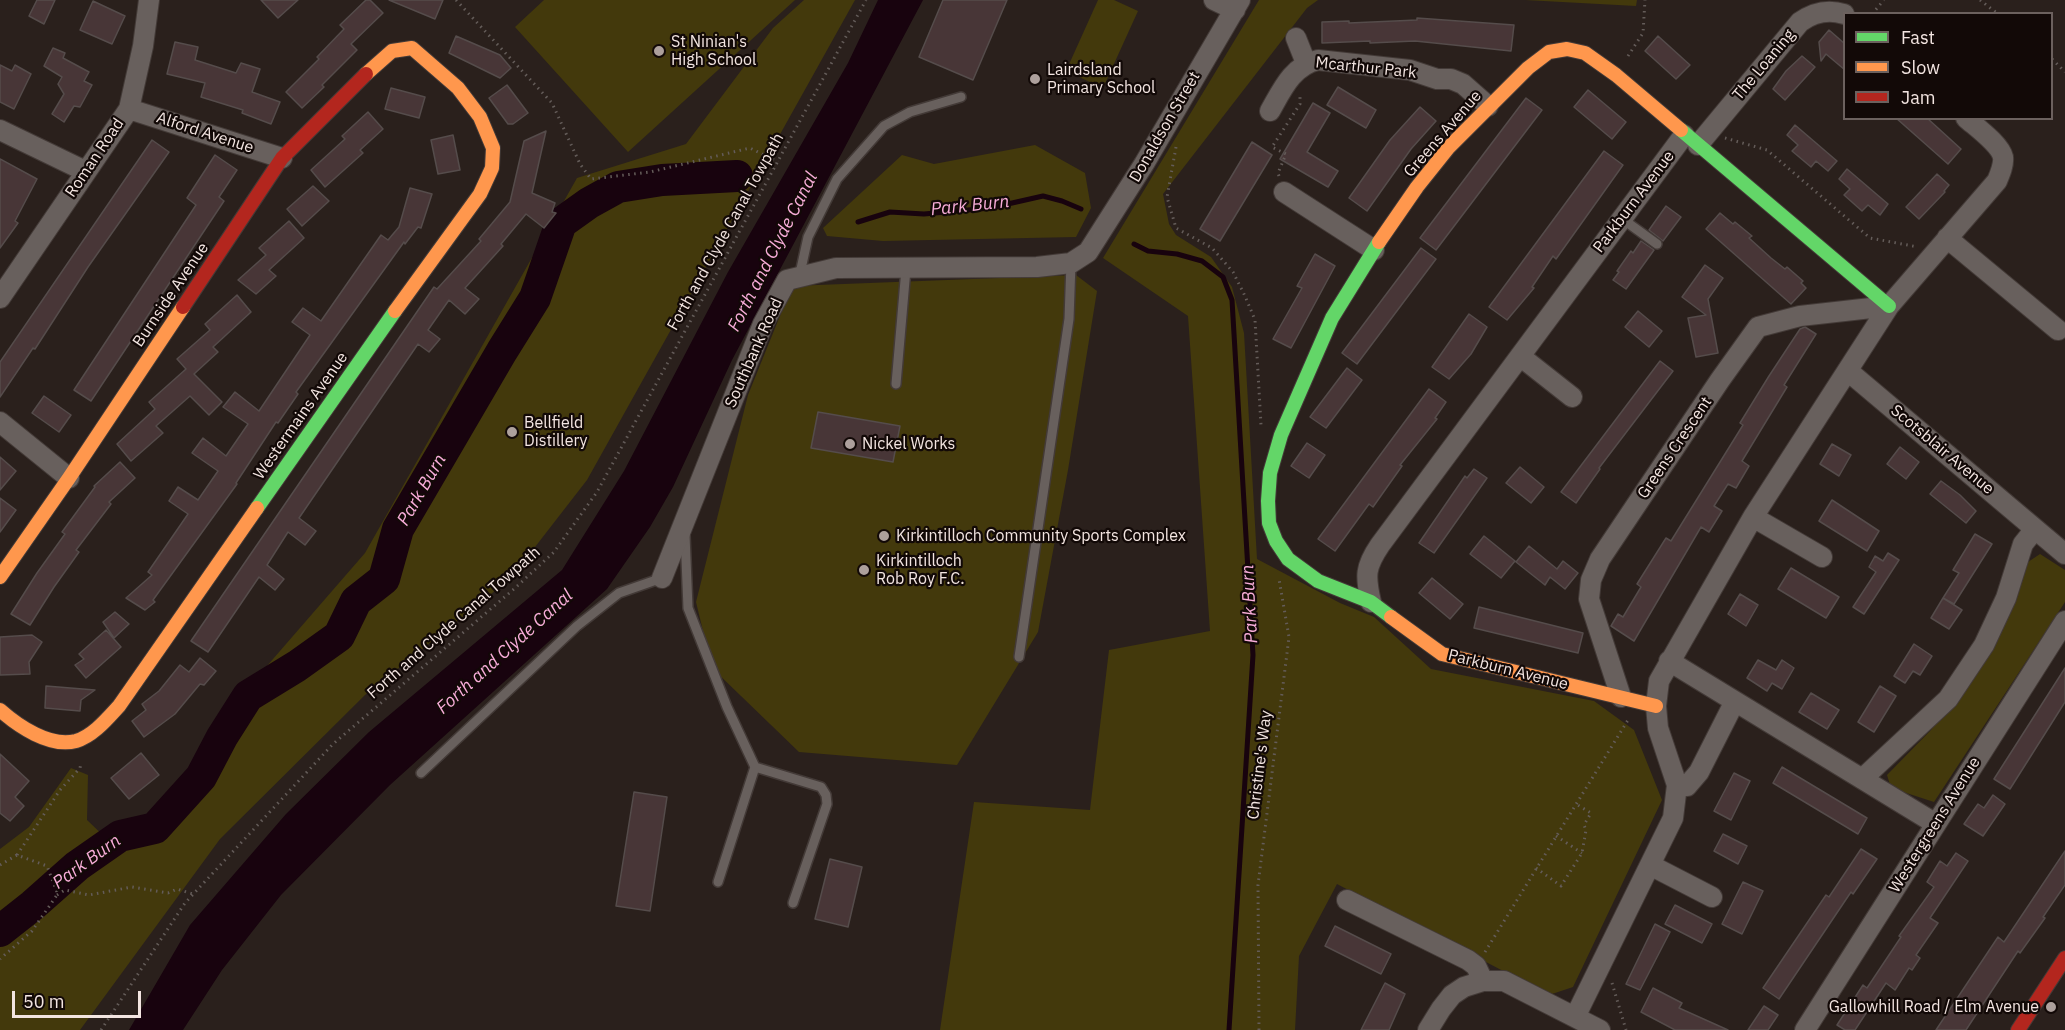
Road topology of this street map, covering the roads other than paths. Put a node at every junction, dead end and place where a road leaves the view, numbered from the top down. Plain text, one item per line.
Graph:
1 (149, 0) edge
2 (1214, 0) edge
3 (1237, 5) edge
4 (1843, 14) edge
5 (1296, 38) dead end
6 (392, 51) joint
7 (1306, 63) junction
8 (961, 97) dead end
9 (1488, 106) junction
10 (129, 109) junction
11 (1270, 111) dead end
12 (1968, 120) edge
13 (0, 130) edge
14 (1696, 137) junction
15 (282, 158) junction
16 (85, 171) junction
17 (1284, 192) road end
18 (1621, 218) junction
19 (1657, 244) dead end
20 (1942, 244) junction
21 (1374, 250) junction
22 (1088, 252) joint
23 (1071, 263) junction
24 (906, 268) junction
25 (799, 278) junction
26 (0, 298) edge
27 (1889, 306) junction
28 (2058, 330) dead end
29 (1520, 356) junction
30 (1848, 371) junction
31 (896, 384) dead end
32 (1572, 397) dead end
33 (0, 422) edge
34 (69, 478) junction
35 (1753, 517) junction
36 (684, 521) junction
37 (2035, 529) junction
38 (2065, 554) edge
39 (1822, 557) dead end
40 (0, 577) edge
41 (662, 578) joint
42 (1371, 602) junction
43 (2065, 621) edge
44 (1019, 657) dead end
45 (1669, 662) junction
46 (1639, 701) junction
47 (1734, 703) junction
48 (0, 710) edge
49 (755, 766) junction
50 (421, 773) dead end
51 (1862, 779) junction
52 (1677, 785) junction
53 (1936, 824) junction
54 (1650, 866) junction
55 (718, 882) dead end
56 (1712, 897) dead end
57 (1347, 900) dead end
58 (793, 903) dead end
59 (2065, 958) edge
60 (1480, 974) junction
61 (1575, 1017) junction
62 (1428, 1030) edge
63 (1600, 1030) edge
64 (1805, 1030) edge
65 (2018, 1030) edge

1 - 10 street, Roman Road
2 - 3 street
3 - 22 street, Donaldson Street
4 - 14 street, The Loaning
5 - 7 street, Mcarthur Park
6 - 15 street, Burnside Avenue
6 - 48 street, Westermains Avenue
7 - 9 street, Mcarthur Park
7 - 11 street, Mcarthur Park
8 - 25 lane
9 - 14 street, Greens Avenue
9 - 21 street, Greens Avenue
10 - 15 street, Alford Avenue
10 - 16 street, Roman Road
12 - 20 street
13 - 16 street
14 - 18 street, Parkburn Avenue
14 - 27 street, Greens Avenue
15 - 34 street, Burnside Avenue
16 - 26 street, Roman Road
17 - 21 street
18 - 19 lane
18 - 29 street, Parkburn Avenue
20 - 27 street
20 - 28 street
21 - 42 street, Greens Avenue
22 - 23 street, Southbank Road
23 - 24 street, Southbank Road
23 - 44 lane
24 - 25 street, Southbank Road
24 - 31 lane
25 - 36 street, Southbank Road
27 - 30 street
27 - 46 street, Greens Crescent
29 - 32 street
29 - 42 street, Parkburn Avenue
30 - 35 street
30 - 37 street, Scotsblair Avenue
33 - 34 street
34 - 40 street, Burnside Avenue
35 - 39 street
35 - 45 street
36 - 41 street, Southbank Road
36 - 49 lane
37 - 38 street, Scotsblair Avenue
37 - 51 street
41 - 50 lane
42 - 46 street, Parkburn Avenue
43 - 53 street, Westergreens Avenue
45 - 46 street
45 - 47 street
46 - 52 street
47 - 51 street
47 - 52 street
49 - 55 lane
49 - 58 lane
51 - 53 street
52 - 54 street
53 - 64 street, Westergreens Avenue
54 - 56 street
54 - 61 street
57 - 60 street
59 - 65 street
60 - 61 street
60 - 62 street
61 - 63 street

